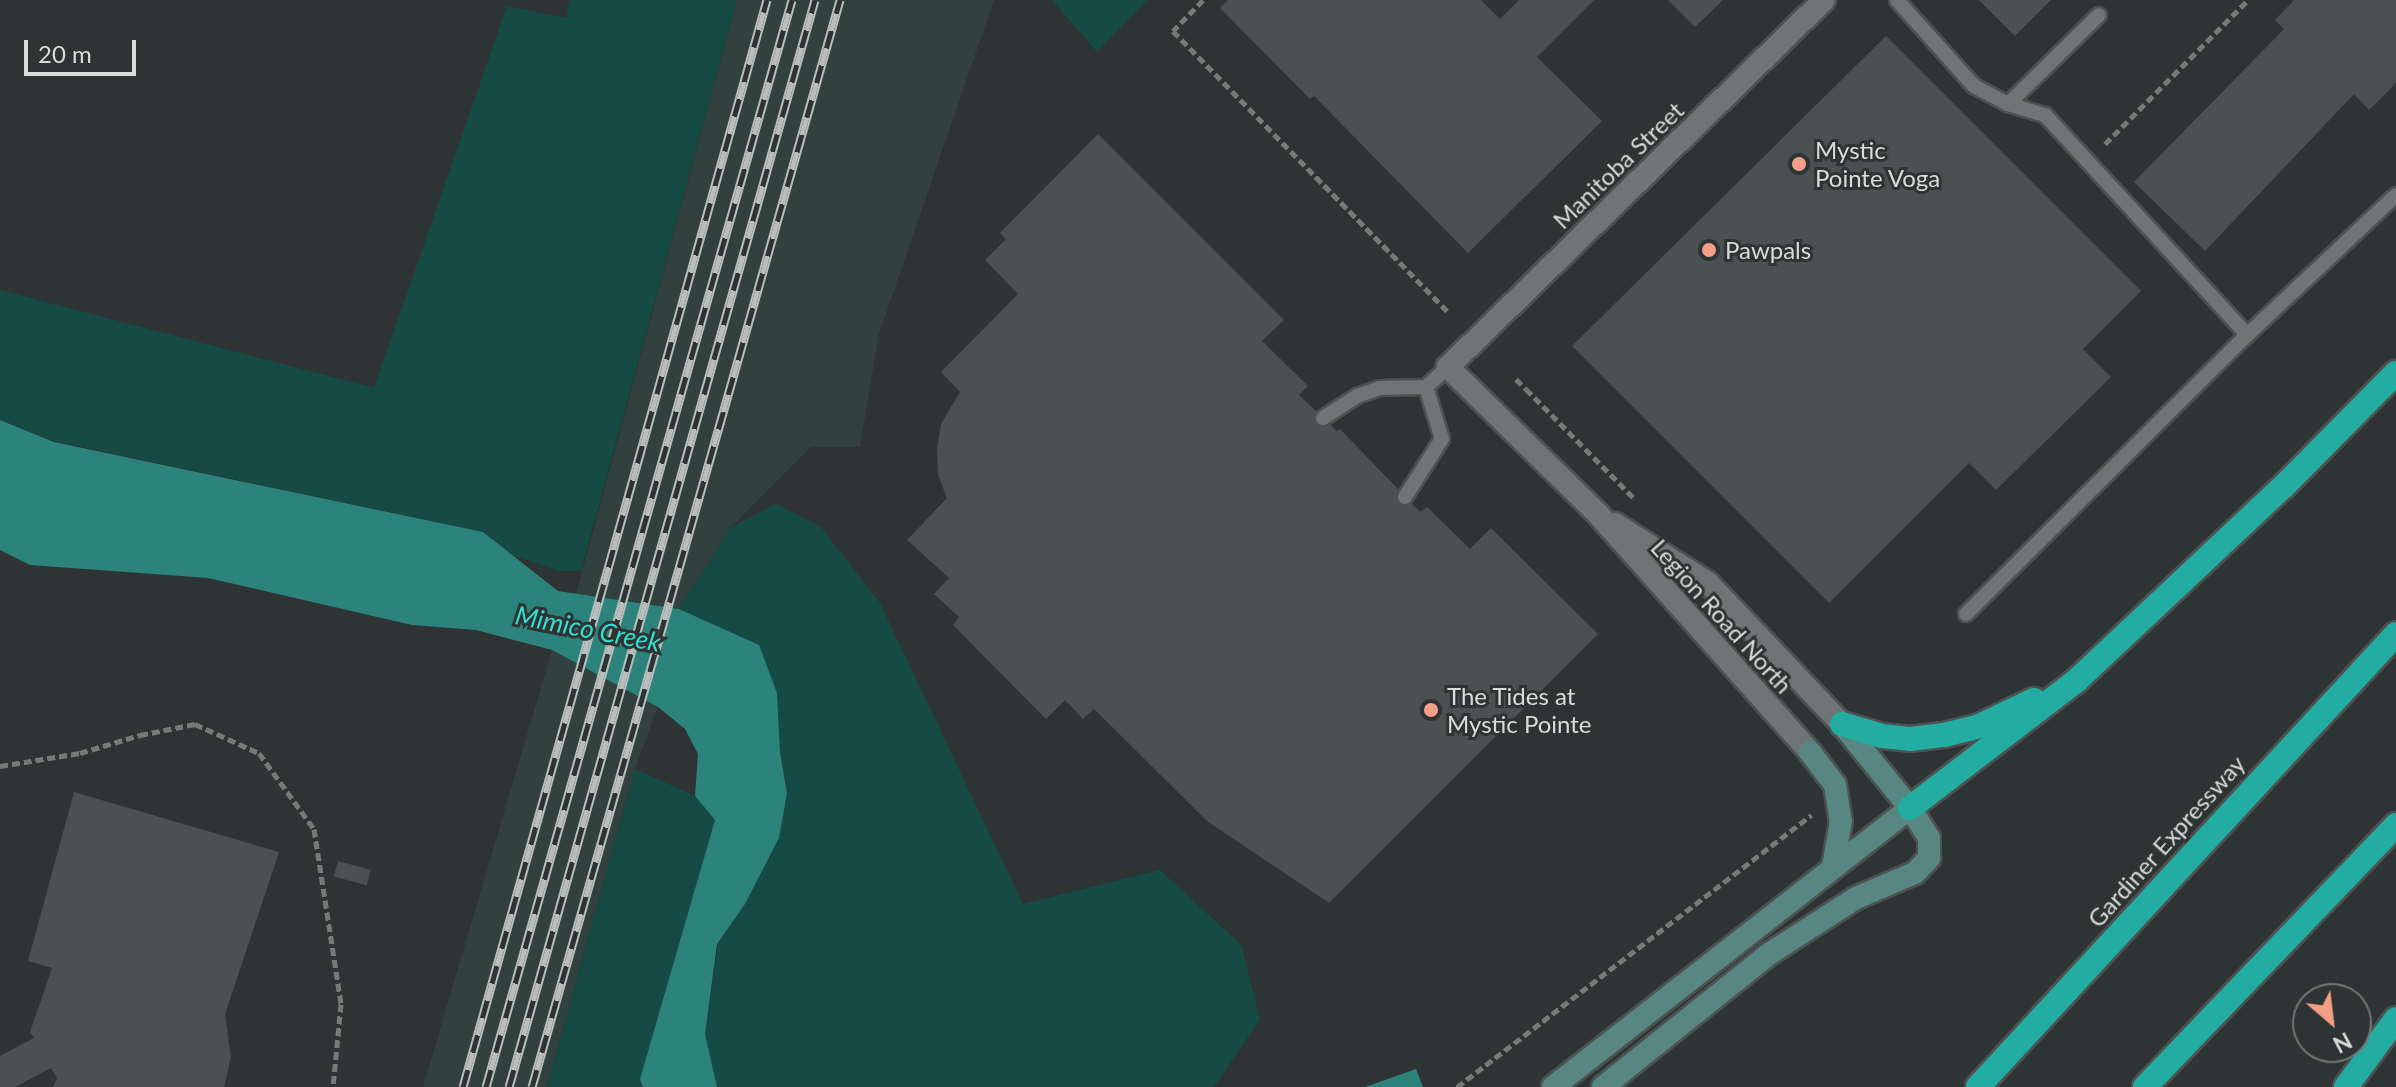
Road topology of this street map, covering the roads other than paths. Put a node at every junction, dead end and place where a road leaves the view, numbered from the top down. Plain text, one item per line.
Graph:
1 (1824, 0) edge
2 (1897, 0) edge
3 (2099, 15) dead end
4 (2008, 104) junction
5 (2396, 195) edge
6 (2247, 335) junction
7 (1448, 367) junction
8 (2396, 373) edge
9 (1426, 387) junction
10 (1323, 418) dead end
11 (1405, 497) dead end
12 (1597, 513) junction
13 (1966, 614) dead end
14 (2396, 634) edge
15 (2076, 681) junction
16 (1842, 724) junction
17 (1810, 752) joint
18 (1910, 808) junction
19 (2396, 825) edge
20 (1833, 867) junction
21 (2396, 1019) edge
22 (1553, 1087) edge
23 (1603, 1087) edge
24 (1978, 1087) edge
25 (2145, 1087) edge
26 (2346, 1087) edge

1 - 7 street, Manitoba Street
2 - 4 lane
3 - 4 lane
4 - 6 lane
5 - 6 lane
6 - 13 lane
7 - 9 lane
7 - 12 street, Legion Road North
8 - 15 highway
9 - 10 lane
9 - 11 lane
12 - 16 street, Legion Road North
12 - 17 street, Legion Road North
14 - 24 highway, Gardiner Expressway
15 - 16 highway
15 - 18 highway
16 - 18 main road
17 - 20 main road
18 - 20 main road
18 - 23 main road
19 - 25 highway
20 - 22 main road
21 - 26 highway

